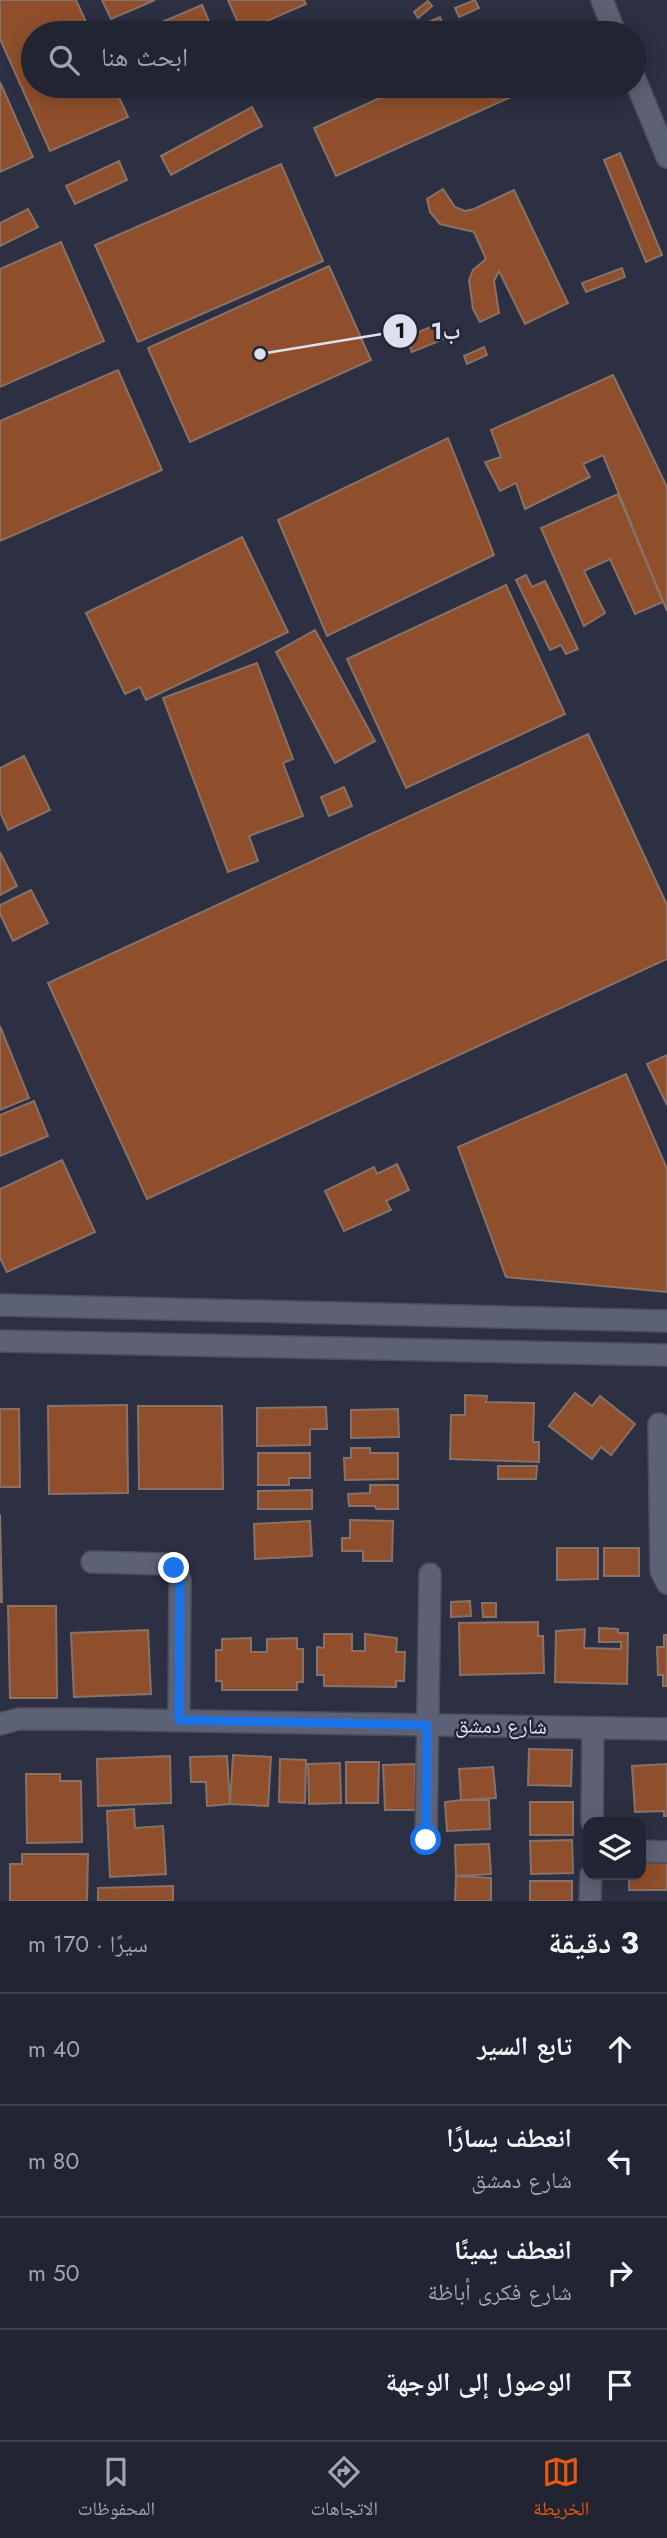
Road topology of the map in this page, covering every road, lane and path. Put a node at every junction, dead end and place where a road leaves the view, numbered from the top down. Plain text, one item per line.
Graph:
1 (601, 0) edge
2 (610, 21) edge
3 (643, 98) edge
4 (667, 157) edge
5 (0, 1305) edge
6 (54, 1307) junction
7 (667, 1321) edge
8 (0, 1341) edge
9 (52, 1342) junction
10 (667, 1355) edge
11 (659, 1424) dead end
12 (92, 1562) dead end
13 (430, 1574) dead end
14 (667, 1583) edge
15 (179, 1720) junction
16 (0, 1724) edge
17 (427, 1725) junction
18 (593, 1728) junction
19 (667, 1729) edge
20 (592, 1817) edge
21 (426, 1840) dead end
22 (646, 1851) edge
23 (667, 1852) edge
24 (591, 1880) edge
25 (590, 1901) edge

1 - 2 street
3 - 4 street
5 - 6 street
6 - 7 street
6 - 9 street
8 - 9 street
9 - 10 street
11 - 14 street
12 - 15 street
13 - 17 street
15 - 16 street, شارع دمشق
15 - 17 street, شارع دمشق
17 - 18 street, شارع دمشق
17 - 21 street
18 - 19 street, شارع دمشق
18 - 20 street
22 - 23 street
24 - 25 street

